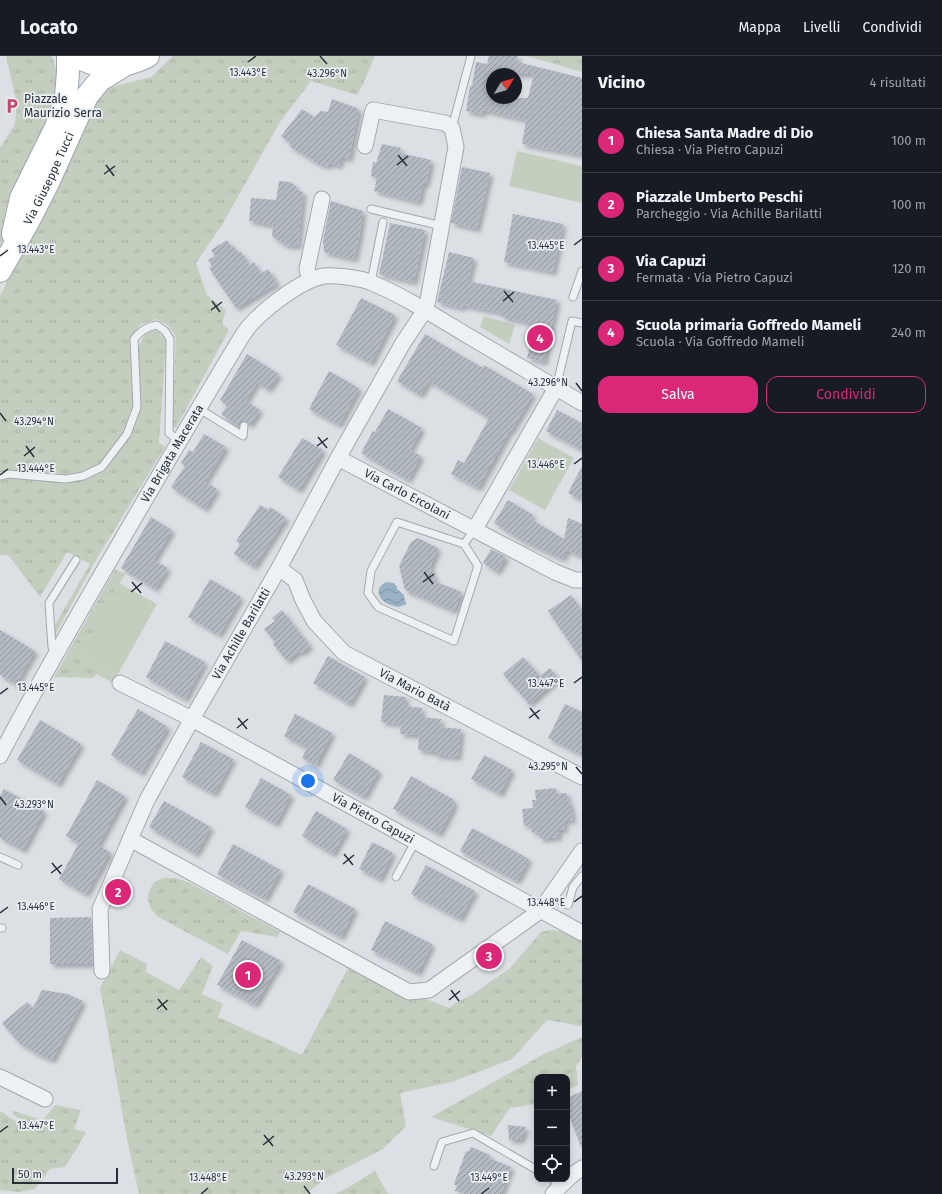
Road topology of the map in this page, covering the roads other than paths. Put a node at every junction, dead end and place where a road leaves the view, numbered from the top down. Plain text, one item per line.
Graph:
1 (68, 56) edge
2 (76, 56) edge
3 (148, 56) edge
4 (471, 56) edge
5 (123, 66) junction
6 (452, 128) junction
7 (365, 146) dead end
8 (322, 199) dead end
9 (371, 209) dead end
10 (383, 222) dead end
11 (442, 226) junction
12 (4, 264) edge
13 (582, 271) edge
14 (310, 280) junction
15 (371, 282) junction
16 (573, 297) dead end
17 (425, 310) junction
18 (582, 323) edge
19 (556, 388) junction
20 (582, 403) edge
21 (198, 408) junction
22 (244, 426) dead end
23 (180, 440) junction
24 (338, 458) junction
25 (0, 476) edge
26 (476, 529) junction
27 (464, 544) junction
28 (76, 560) dead end
29 (279, 568) junction
30 (582, 580) edge
31 (58, 650) junction
32 (120, 683) dead end
33 (192, 719) junction
34 (0, 756) edge
35 (582, 777) edge
36 (130, 839) junction
37 (415, 842) junction
38 (582, 851) edge
39 (0, 856) edge
40 (18, 865) dead end
41 (582, 876) edge
42 (396, 877) dead end
43 (551, 896) junction
44 (540, 911) junction
45 (582, 933) edge
46 (102, 971) dead end
47 (0, 1077) edge
48 (45, 1099) dead end
49 (434, 1166) dead end
50 (534, 1168) edge
51 (582, 1168) edge
52 (556, 1186) edge

1 - 12 main road, Via Giuseppe Tucci
2 - 5 main road
3 - 5 main road
4 - 6 lane
5 - 12 main road, Via Giuseppe Tucci
6 - 7 street
6 - 11 street, Via Achille Barilatti
8 - 14 street
9 - 11 lane
10 - 15 lane
11 - 17 street, Via Achille Barilatti
13 - 16 lane
14 - 15 street, Via Brigata Macerata
14 - 21 street, Via Brigata Macerata
15 - 17 street, Via Brigata Macerata
17 - 19 street, Via Brigata Macerata
17 - 24 street, Via Achille Barilatti
18 - 19 lane
19 - 20 street, Via Brigata Macerata
19 - 26 street
21 - 22 lane
21 - 23 street, Via Brigata Macerata
23 - 25 lane
23 - 31 street, Via Brigata Macerata
24 - 26 street, Via Carlo Ercolani
24 - 29 street, Via Achille Barilatti
26 - 27 lane
26 - 30 street, Via Carlo Ercolani
27 - 27 lane
28 - 31 lane
29 - 33 street, Via Achille Barilatti
29 - 35 street, Via Mario Batà
31 - 34 street, Via Brigata Macerata
32 - 33 street, Via Pietro Capuzi
33 - 36 street, Via Achille Barilatti
33 - 37 street, Via Pietro Capuzi
36 - 44 street
36 - 46 street, Via Achille Barilatti
37 - 42 lane
37 - 44 street, Via Pietro Capuzi
38 - 43 street
39 - 40 lane
41 - 43 lane
43 - 44 street
44 - 45 street, Via Pietro Capuzi
47 - 48 street
49 - 50 lane
51 - 52 street

